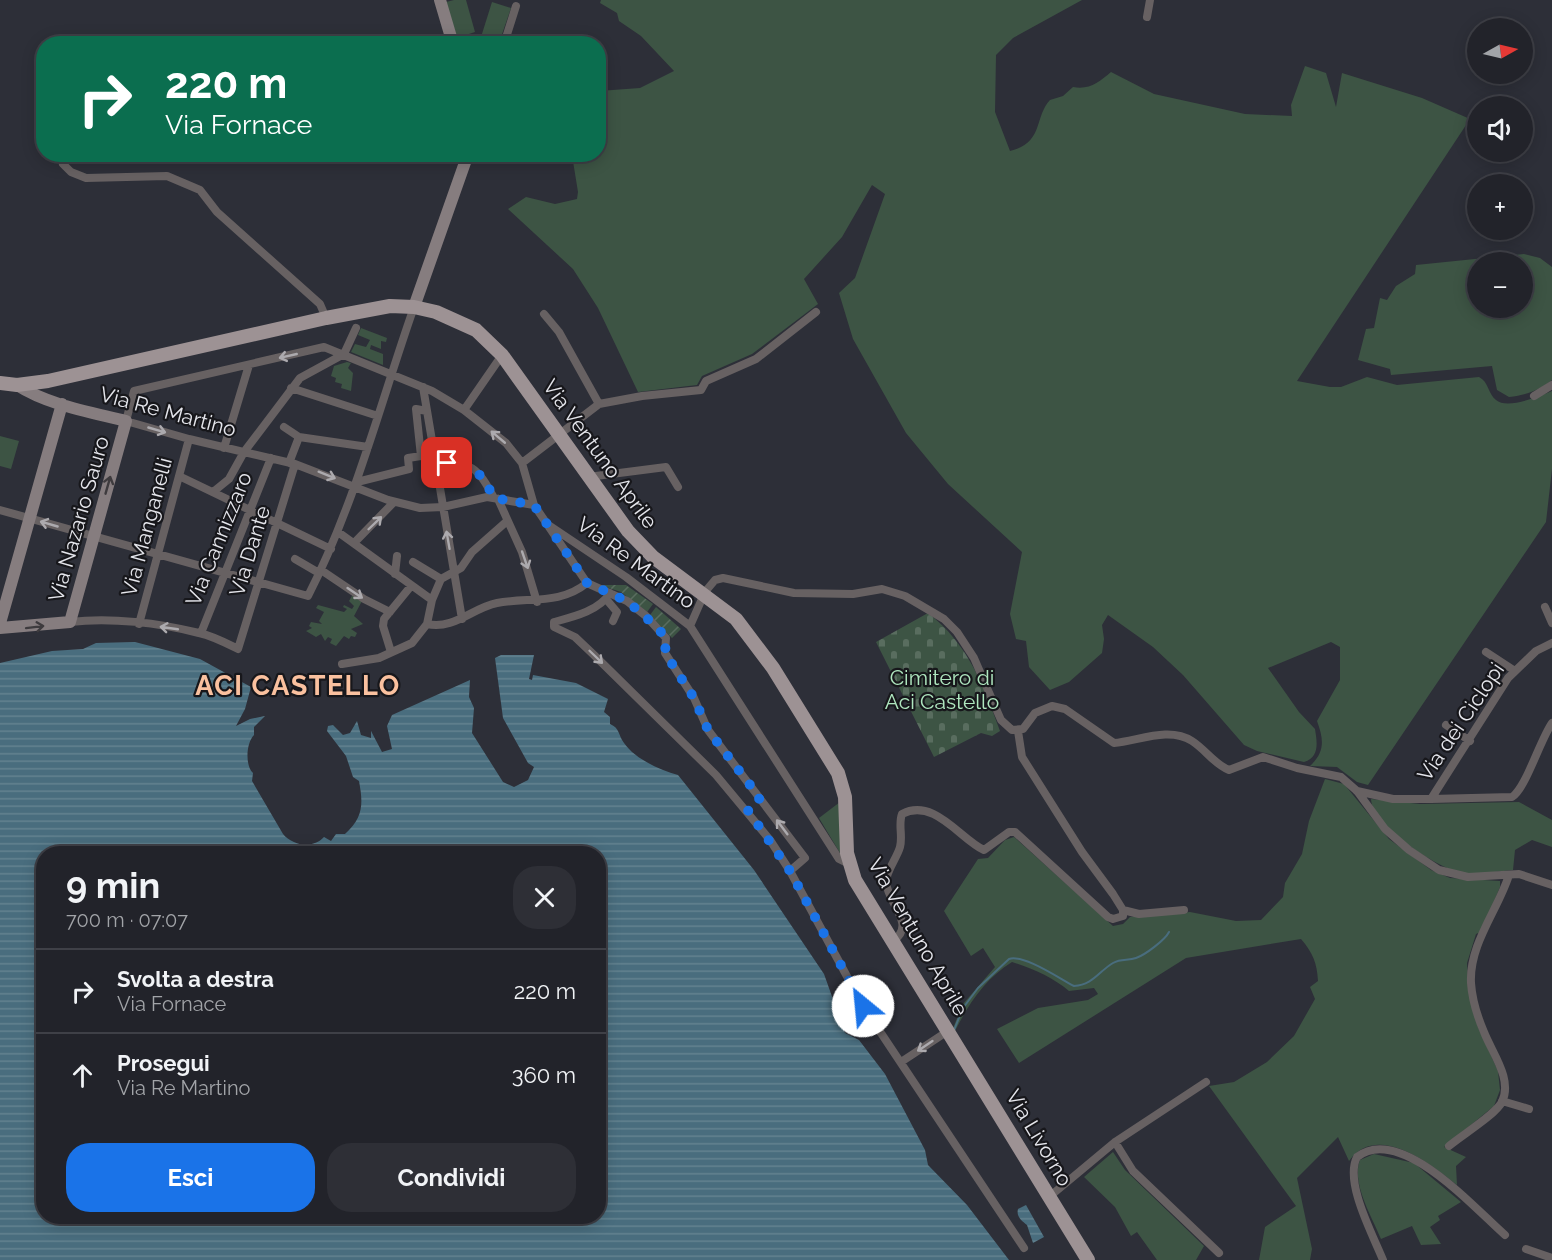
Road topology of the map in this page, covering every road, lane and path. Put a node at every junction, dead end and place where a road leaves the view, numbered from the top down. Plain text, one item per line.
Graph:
1 (440, 0) edge
2 (1150, 0) edge
3 (516, 6) dead end
4 (1147, 17) dead end
5 (451, 36) edge
6 (507, 36) edge
7 (465, 162) edge
8 (63, 164) dead end
9 (414, 307) junction
10 (816, 312) dead end
11 (544, 314) dead end
12 (326, 318) junction
13 (356, 328) dead end
14 (344, 354) junction
15 (502, 356) junction
16 (249, 365) junction
17 (392, 373) junction
18 (0, 383) edge
19 (17, 385) junction
20 (1552, 385) edge
21 (423, 387) junction
22 (291, 388) junction
23 (1534, 396) dead end
24 (62, 404) junction
25 (599, 404) junction
26 (464, 410) junction
27 (427, 411) junction
28 (378, 416) junction
29 (126, 422) junction
30 (284, 428) dead end
31 (559, 435) junction
32 (299, 437) junction
33 (189, 440) junction
34 (368, 447) junction
35 (224, 448) junction
36 (243, 452) junction
37 (434, 454) junction
38 (421, 456) junction
39 (271, 458) junction
40 (292, 463) junction
41 (522, 463) junction
42 (436, 464) junction
43 (179, 476) junction
44 (588, 477) junction
45 (357, 485) junction
46 (678, 487) dead end
47 (213, 492) junction
48 (496, 498) junction
49 (394, 502) junction
50 (534, 505) junction
51 (443, 507) junction
52 (249, 509) junction
53 (0, 510) edge
54 (30, 518) junction
55 (506, 522) junction
56 (277, 523) junction
57 (548, 524) junction
58 (338, 532) junction
59 (94, 537) junction
60 (354, 543) junction
61 (331, 549) junction
62 (158, 554) junction
63 (397, 556) dead end
64 (295, 559) dead end
65 (413, 562) dead end
66 (320, 572) junction
67 (224, 573) junction
68 (454, 573) junction
69 (395, 574) junction
70 (441, 579) junction
71 (260, 583) junction
72 (587, 583) junction
73 (411, 586) junction
74 (608, 596) junction
75 (702, 597) junction
76 (432, 600) junction
77 (537, 602) junction
78 (1545, 606) dead end
79 (390, 612) junction
80 (462, 619) junction
81 (613, 621) dead end
82 (70, 622) junction
83 (0, 623) edge
84 (1552, 623) edge
85 (139, 624) junction
86 (427, 624) junction
87 (690, 626) junction
88 (0, 628) edge
89 (201, 633) junction
90 (1552, 643) edge
91 (391, 652) junction
92 (1486, 652) dead end
93 (342, 664) dead end
94 (1515, 671) junction
95 (1552, 723) edge
96 (1446, 725) dead end
97 (1018, 731) junction
98 (1470, 741) junction
99 (1444, 780) junction
100 (1357, 791) junction
101 (760, 798) junction
102 (1455, 798) junction
103 (1431, 799) junction
104 (747, 809) junction
105 (849, 864) junction
106 (790, 871) junction
107 (1509, 875) junction
108 (1552, 885) edge
109 (1123, 910) junction
110 (1184, 910) dead end
111 (893, 941) junction
112 (951, 1034) junction
113 (901, 1062) junction
114 (1206, 1082) dead end
115 (1502, 1101) junction
116 (1529, 1109) dead end
117 (1115, 1142) junction
118 (1449, 1146) dead end
119 (1049, 1197) junction
120 (1505, 1235) dead end
121 (1024, 1248) dead end
122 (1526, 1249) dead end
123 (1219, 1252) dead end
124 (1552, 1258) edge
125 (1088, 1260) edge
126 (1383, 1260) edge

1 - 5 main road
2 - 4 street
3 - 6 street
7 - 9 main road
8 - 12 street
9 - 12 main road, Via Ventuno Aprile
9 - 15 main road, Via Ventuno Aprile
9 - 17 street
10 - 25 street
11 - 25 street
12 - 19 main road, Via Ventuno Aprile
13 - 14 street
14 -> 16 street
14 - 17 street
14 - 22 street
15 - 26 street
15 - 31 main road, Via Ventuno Aprile
16 - 29 street, Via Nazario Sauro
16 - 35 street
17 - 21 street
17 - 28 street
18 - 19 main road, Via Ventuno Aprile
19 - 24 main road, Via Re Martino
20 - 23 street
21 - 26 street
21 - 27 street
22 - 28 street
22 - 36 street
24 - 29 main road, Via Re Martino
24 - 54 main road
25 - 31 street
41 -> 26 street
27 - 37 street
27 - 38 street
28 - 34 street
29 -> 33 street, Via Re Martino
59 -> 29 main road, Via Nazario Sauro
30 - 32 street
31 - 41 street
31 - 44 main road, Via Ventuno Aprile
32 - 34 street
32 - 40 street, Via Dante
33 - 35 street, Via Re Martino
33 - 43 street, Via Manganelli
34 - 45 street
35 - 36 street, Via Re Martino
36 - 39 street, Via Re Martino
36 - 47 street
37 - 38 street
37 - 42 street
38 - 45 street
39 - 40 street, Via Re Martino
39 - 52 street, Via Cannizzaro
40 -> 45 street, Via Re Martino
40 - 56 street, Via Dante
41 - 50 street
42 - 48 street
42 - 51 street
43 - 47 street
43 - 62 street, Via Manganelli
44 - 46 street
44 - 75 main road, Via Ventuno Aprile
45 - 49 street, Via Re Martino
45 - 58 street
47 - 52 street
48 - 50 street, Via Re Martino
48 - 51 street, Via Re Martino
48 - 55 street
49 - 51 street, Via Re Martino
60 -> 49 street
50 - 57 street, Via Re Martino
68 -> 51 street
52 - 56 street
52 - 67 street, Via Cannizzaro
53 - 54 street
59 -> 54 street
54 - 83 main road
55 - 68 street
55 -> 77 street
56 - 61 street
56 - 71 street, Via Dante
57 - 72 street
57 - 87 street, Via Re Martino
58 - 60 street
58 - 61 street
59 - 62 street
59 - 82 main road, Via Nazario Sauro
60 - 69 street
61 - 66 street
62 - 67 street
62 - 85 street, Via Manganelli
63 - 69 street
64 - 66 street
65 - 70 street
66 - 71 street
66 -> 79 street
67 - 71 street
67 - 89 street, Via Cannizzaro
68 - 70 street
68 - 80 street
69 - 73 street
70 - 76 street
71 - 89 street, Via Dante
72 - 74 street
72 - 77 street
73 - 76 street
73 - 79 street
74 - 81 street
74 - 101 street
74 -> 104 street
75 - 87 street
75 - 97 street
75 - 105 main road, Via Ventuno Aprile
76 - 86 street
77 - 80 street
78 - 84 street
79 - 91 street
80 - 86 street
82 - 85 street
88 -> 82 main road
89 -> 85 street
86 - 91 street
87 - 105 street, Via Re Martino
90 - 94 street, Via dei Ciclopi
91 - 93 street
92 - 94 street
94 - 98 street, Via dei Ciclopi
95 - 102 street
96 - 98 street
97 - 100 street
97 - 109 street
98 - 99 street, Via dei Ciclopi
99 - 102 street
99 - 103 street, Via dei Ciclopi
100 - 103 street, Via dei Ciclopi
100 - 107 street
101 - 104 street
106 -> 101 street
102 - 103 street
104 - 106 street
105 - 111 main road, Via Ventuno Aprile
106 - 113 street
107 - 108 street
107 - 115 street
109 - 110 street
109 - 111 street
111 - 112 main road, Via Ventuno Aprile
112 -> 113 street
112 - 119 main road, Via Livorno
113 - 121 street
114 - 117 street
115 - 116 street
115 - 118 street
117 - 119 street
117 - 123 street
119 - 125 main road, Via Livorno
120 - 126 street
122 - 124 street

